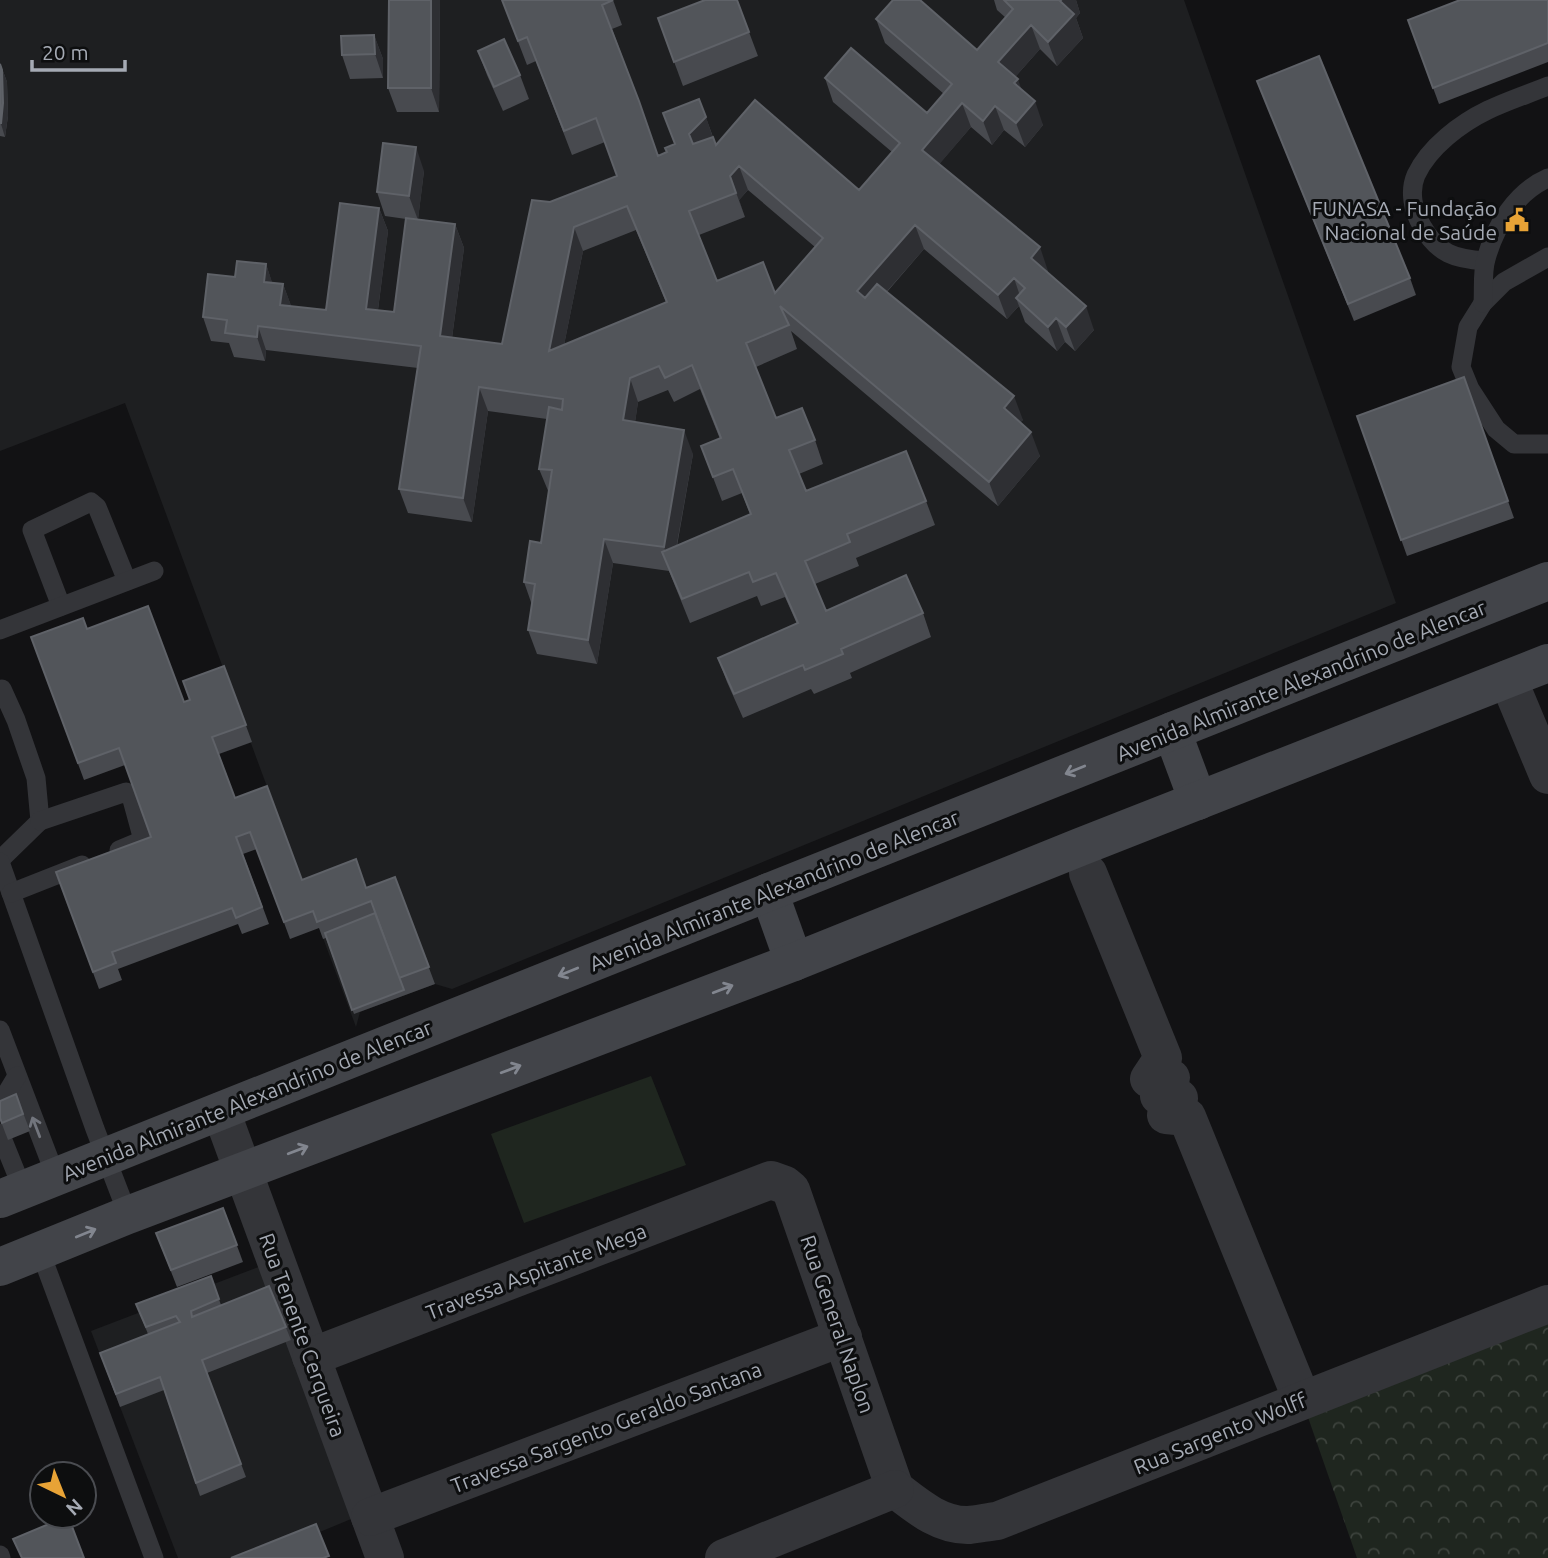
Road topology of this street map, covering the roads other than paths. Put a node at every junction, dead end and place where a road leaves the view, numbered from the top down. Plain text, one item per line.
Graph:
1 (1548, 86) edge
2 (1548, 178) edge
3 (1548, 257) edge
4 (1485, 261) junction
5 (1483, 303) junction
6 (1548, 444) edge
7 (154, 570) dead end
8 (127, 581) junction
9 (1548, 581) edge
10 (61, 606) junction
11 (0, 630) edge
12 (1548, 663) edge
13 (1508, 679) junction
14 (1, 687) edge
15 (1172, 731) junction
16 (1548, 775) edge
17 (1198, 800) junction
18 (40, 821) junction
19 (0, 861) edge
20 (1088, 873) dead end
21 (769, 892) junction
22 (11, 893) junction
23 (794, 962) junction
24 (0, 1030) edge
25 (17, 1076) junction
26 (0, 1104) edge
27 (221, 1111) junction
28 (0, 1133) edge
29 (106, 1158) junction
30 (243, 1171) junction
31 (761, 1185) joint
32 (26, 1189) edge
33 (128, 1215) junction
34 (40, 1251) junction
35 (0, 1267) edge
36 (1548, 1304) edge
37 (843, 1337) junction
38 (311, 1357) junction
39 (1302, 1400) junction
40 (895, 1489) junction
41 (370, 1517) junction
42 (154, 1558) edge
43 (385, 1558) edge
44 (724, 1558) edge

1 - 4 lane
2 - 4 lane
3 - 5 lane
4 - 5 lane
5 - 6 lane
7 - 8 lane
8 - 10 lane
8 - 10 lane
9 - 15 street, Avenida Almirante Alexandrino de Alencar
10 - 11 lane
12 - 13 street
13 - 16 street
13 - 17 street
14 - 18 lane
15 - 17 street
15 -> 21 street, Avenida Almirante Alexandrino de Alencar
17 - 23 street
18 - 19 lane
18 - 22 lane
19 - 22 lane
20 - 39 street
21 - 23 street
21 -> 27 street, Avenida Almirante Alexandrino de Alencar
22 - 29 lane
30 -> 23 street
24 - 25 lane
25 - 26 lane
32 -> 25 lane
27 - 29 street, Avenida Almirante Alexandrino de Alencar
27 - 30 street, Rua Tenente Cerqueira
28 - 32 lane
29 - 32 street, Avenida Almirante Alexandrino de Alencar
29 - 33 lane
30 - 33 street
30 - 38 street, Rua Tenente Cerqueira
31 - 37 street, Rua General Naplon
31 - 38 street, Travessa Aspitante Mega
34 -> 33 street
34 - 35 street
34 - 42 lane
36 - 39 street, Rua Sargento Wolff
37 - 40 street, Rua General Naplon
37 - 41 street, Travessa Sargento Geraldo Santana
38 - 41 street, Rua Tenente Cerqueira
39 - 40 street, Rua Sargento Wolff
40 - 44 street
41 - 43 street, Rua Tenente Cerqueira

